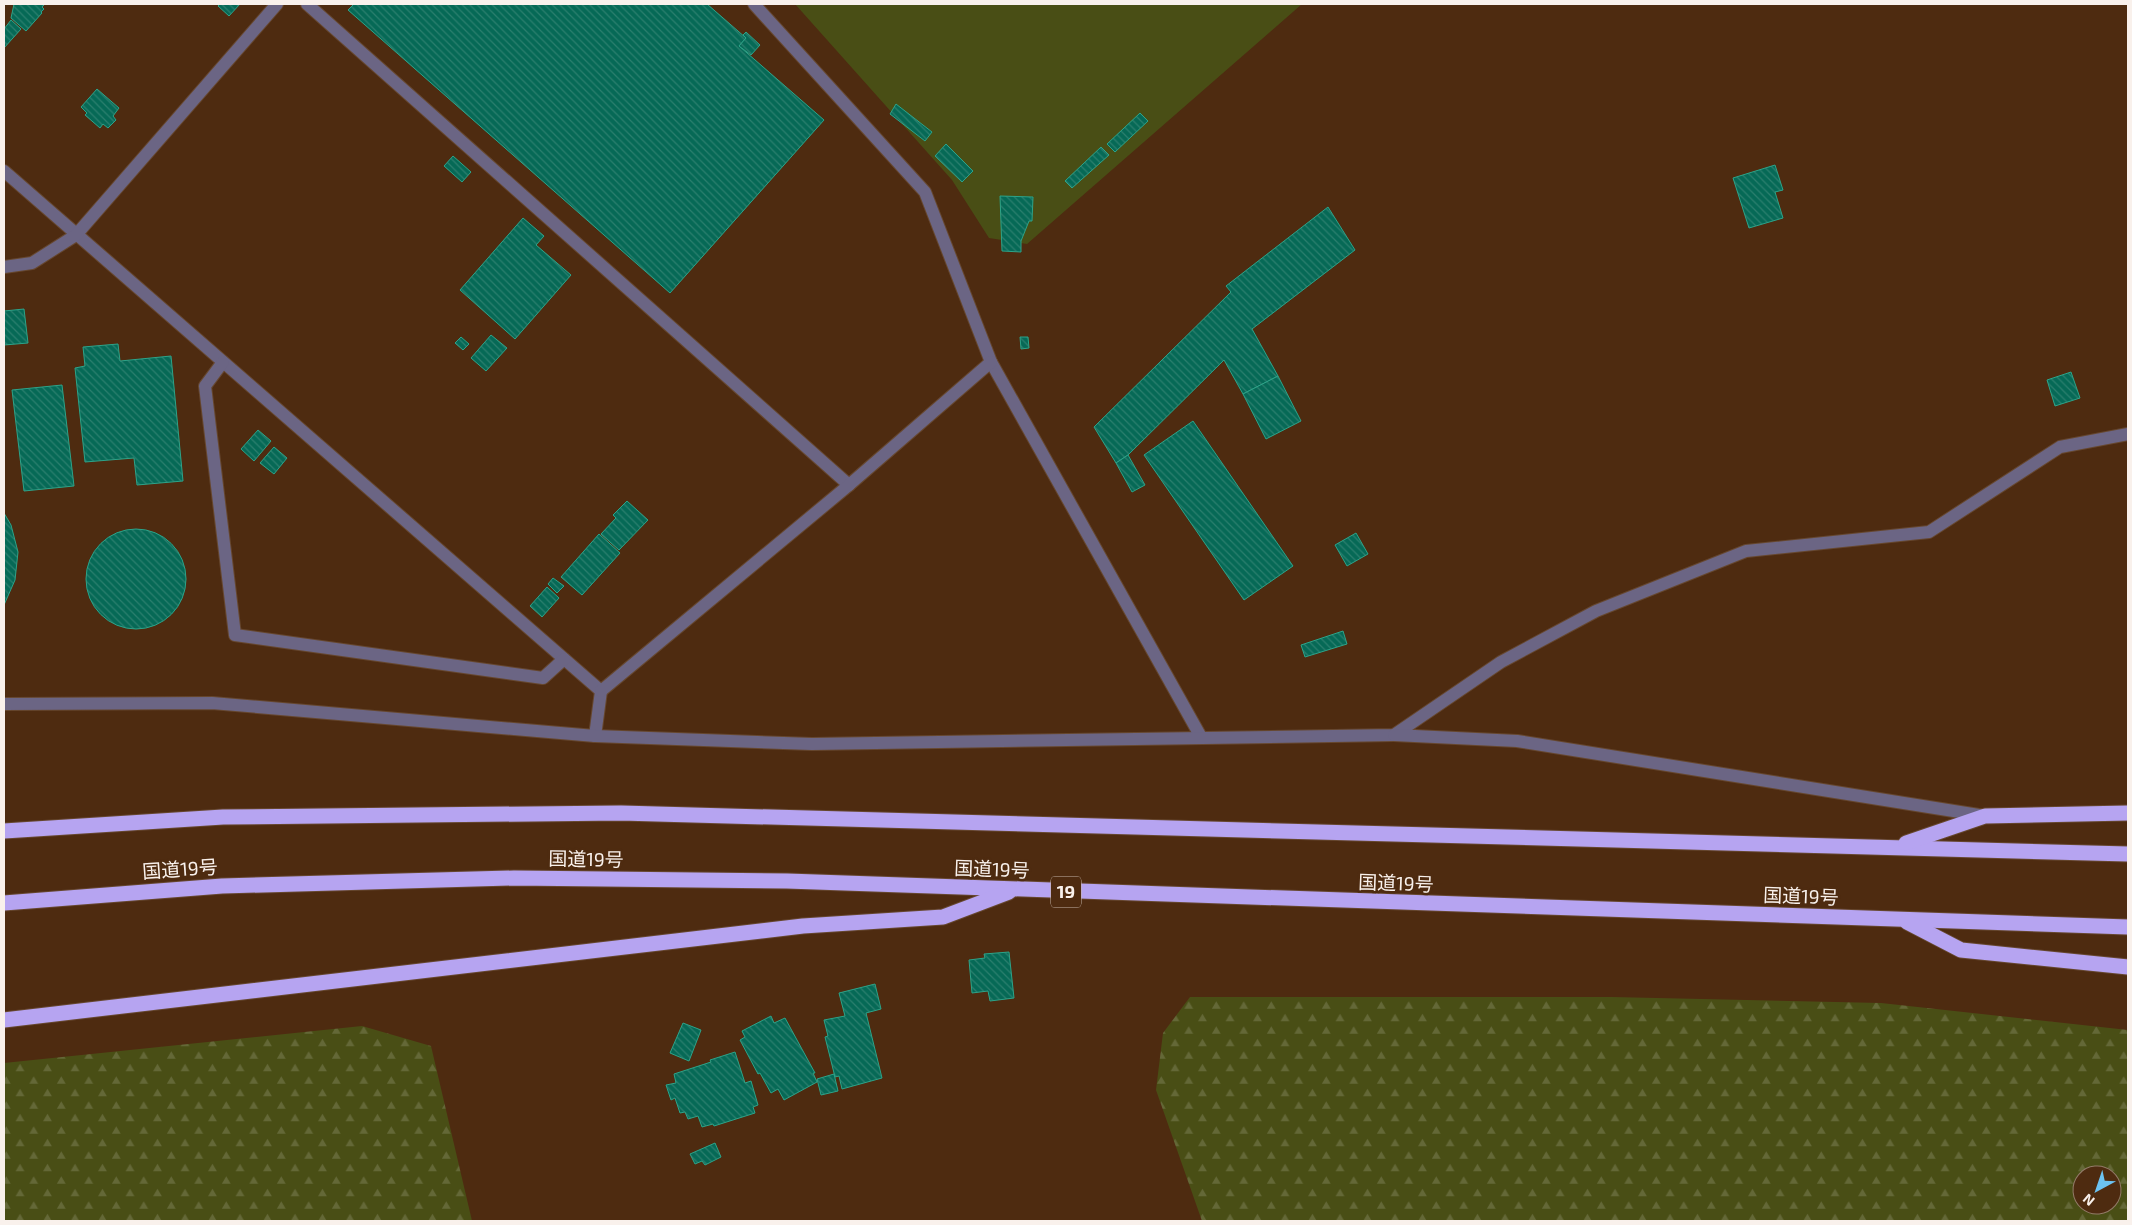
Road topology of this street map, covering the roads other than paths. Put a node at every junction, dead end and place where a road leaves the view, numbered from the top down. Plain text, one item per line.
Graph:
1 (278, 4) edge
2 (307, 4) edge
3 (754, 4) edge
4 (4, 171) edge
5 (76, 235) junction
6 (4, 266) edge
7 (223, 362) junction
8 (991, 362) junction
9 (2128, 434) edge
10 (849, 485) junction
11 (564, 659) junction
12 (601, 691) junction
13 (4, 704) edge
14 (1394, 735) junction
15 (595, 736) junction
16 (1201, 738) junction
17 (2128, 813) edge
18 (1985, 816) junction
19 (4, 831) edge
20 (1897, 846) junction
21 (2128, 854) edge
22 (1015, 890) junction
23 (4, 903) edge
24 (1904, 920) junction
25 (2128, 927) edge
26 (2128, 967) edge
27 (4, 1020) edge

1 - 5 street
2 - 10 street
3 - 8 street
4 - 5 street
5 - 6 street
5 - 7 street
7 - 11 street
7 - 11 street
8 - 10 street
8 - 16 street
9 - 14 street
10 - 12 street
11 - 12 street
12 - 15 street
13 - 15 street
14 - 16 street
14 - 18 street
15 - 16 street
17 - 18 highway
18 - 20 highway
19 - 20 highway
20 - 21 highway
22 - 23 highway, 国道19号 / 19
22 - 24 highway, 国道19号 / 19
22 - 27 highway
24 - 25 highway, 国道19号 / 19
24 - 26 highway

